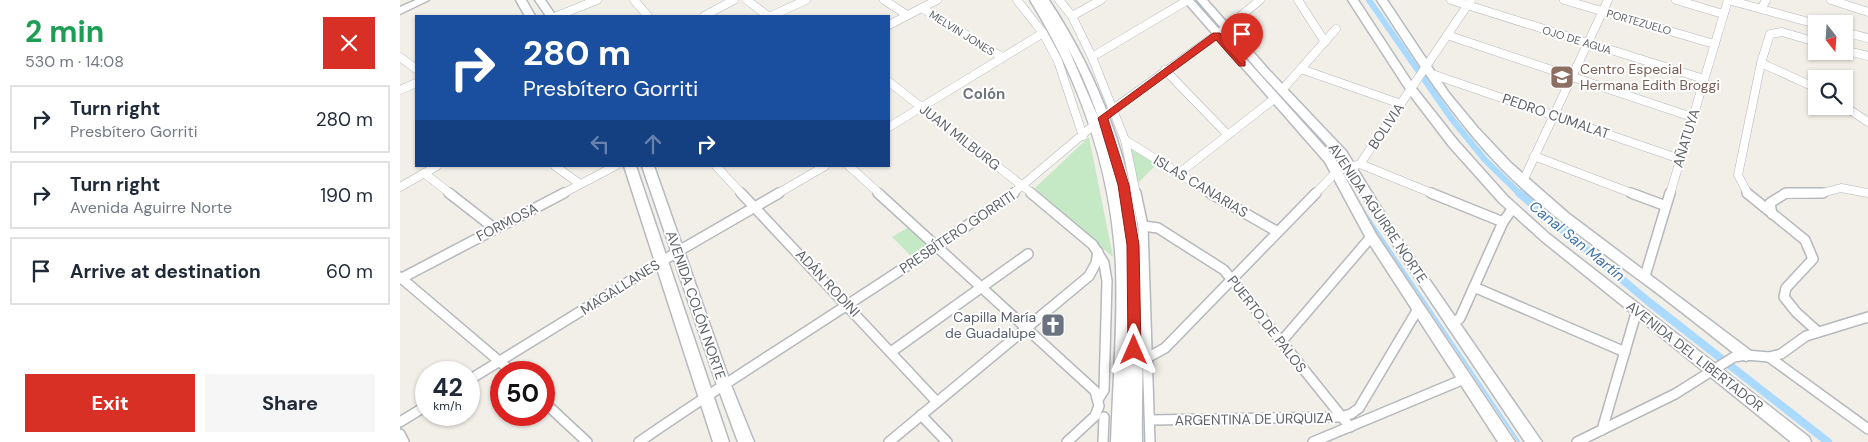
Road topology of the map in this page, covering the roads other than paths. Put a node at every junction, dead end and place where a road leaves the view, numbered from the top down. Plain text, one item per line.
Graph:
1 (424, 0) edge
2 (521, 0) edge
3 (540, 0) edge
4 (597, 0) edge
5 (634, 0) edge
6 (734, 0) edge
7 (747, 0) edge
8 (806, 0) edge
9 (884, 0) edge
10 (937, 0) edge
11 (1018, 0) edge
12 (1034, 0) edge
13 (1044, 0) edge
14 (1060, 0) edge
15 (1101, 0) edge
16 (1188, 0) edge
17 (1202, 0) edge
18 (1260, 0) edge
19 (1298, 0) edge
20 (1353, 0) edge
21 (1382, 0) edge
22 (1451, 0) edge
23 (1564, 0) edge
24 (1608, 0) edge
25 (1676, 0) edge
26 (1728, 0) edge
27 (1766, 0) edge
28 (1831, 0) edge
29 (1469, 3) edge
30 (922, 8) junction
31 (1761, 9) junction
32 (400, 10) edge
33 (1603, 12) junction
34 (1868, 12) edge
35 (1723, 14) junction
36 (529, 15) edge
37 (550, 15) edge
38 (560, 15) edge
39 (647, 15) edge
40 (706, 15) edge
41 (769, 15) edge
42 (772, 15) edge
43 (907, 15) junction
44 (1072, 16) junction
45 (1808, 22) edge
46 (890, 24) edge
47 (1336, 29) dead end
48 (1221, 32) junction
49 (1043, 33) junction
50 (1853, 34) edge
51 (1447, 35) junction
52 (1868, 38) edge
53 (1808, 40) edge
54 (1325, 42) junction
55 (1588, 43) junction
56 (1714, 44) junction
57 (1853, 52) edge
58 (1868, 56) edge
59 (400, 57) edge
60 (1002, 57) junction
61 (1092, 57) junction
62 (1761, 62) junction
63 (415, 68) edge
64 (1301, 69) junction
65 (1165, 70) junction
66 (1429, 71) junction
67 (1572, 77) junction
68 (1704, 79) junction
69 (415, 83) edge
70 (890, 83) edge
71 (1808, 84) edge
72 (1411, 89) junction
73 (400, 90) edge
74 (1278, 95) junction
75 (1401, 104) junction
76 (921, 107) junction
77 (1113, 109) junction
78 (1853, 112) edge
79 (1554, 116) junction
80 (1692, 117) junction
81 (1099, 121) junction
82 (1868, 122) edge
83 (890, 126) edge
84 (1083, 136) junction
85 (1228, 136) junction
86 (1125, 140) junction
87 (1534, 156) junction
88 (1680, 159) junction
89 (1356, 166) junction
90 (435, 167) edge
91 (556, 167) edge
92 (613, 167) edge
93 (630, 167) edge
94 (648, 167) edge
95 (717, 167) edge
96 (823, 167) edge
97 (850, 167) edge
98 (1336, 171) junction
99 (424, 173) junction
100 (1178, 174) junction
101 (1523, 181) junction
102 (580, 184) junction
103 (1023, 186) junction
104 (400, 187) edge
105 (1868, 193) edge
106 (756, 206) junction
107 (1666, 206) junction
108 (1513, 208) junction
109 (1772, 214) junction
110 (1503, 222) junction
111 (1143, 226) junction
112 (494, 228) junction
113 (1276, 231) junction
114 (1372, 238) junction
115 (938, 247) junction
116 (677, 252) junction
117 (1098, 252) junction
118 (1028, 254) dead end
119 (661, 262) junction
120 (1645, 276) junction
121 (400, 278) edge
122 (1232, 278) junction
123 (982, 287) junction
124 (1474, 287) junction
125 (848, 304) junction
126 (1418, 309) junction
127 (1637, 310) junction
128 (1868, 317) edge
129 (1452, 325) junction
130 (1027, 329) junction
131 (1818, 332) junction
132 (1281, 342) junction
133 (891, 352) junction
134 (1625, 352) junction
135 (1740, 356) junction
136 (1769, 357) junction
137 (1147, 358) junction
138 (500, 361) joint
139 (1715, 368) junction
140 (1464, 379) junction
141 (724, 385) junction
142 (704, 397) junction
143 (1099, 398) junction
144 (937, 402) junction
145 (555, 412) edge
146 (415, 413) edge
147 (922, 415) junction
148 (1100, 416) junction
149 (1340, 417) junction
150 (1120, 418) junction
151 (1150, 420) junction
152 (400, 422) edge
153 (1350, 426) junction
154 (1868, 429) edge
155 (1602, 430) junction
156 (400, 434) edge
157 (404, 442) edge
158 (587, 442) edge
159 (639, 442) edge
160 (721, 442) edge
161 (746, 442) edge
162 (889, 442) edge
163 (947, 442) edge
164 (1067, 442) edge
165 (1104, 442) edge
166 (1119, 442) edge
167 (1134, 442) edge
168 (1150, 442) edge
169 (1313, 442) edge
170 (1507, 442) edge
171 (1534, 442) edge
172 (1579, 442) edge
173 (1802, 442) edge

1 - 32 main road
2 - 36 main road
3 - 37 main road
4 - 38 street
5 - 39 street
6 - 40 street
7 - 41 street
8 - 42 street
9 - 43 street, MELVIN JONES
10 - 30 street
11 - 49 street
12 - 81 main road
13 - 81 main road
14 - 44 street
15 - 44 street
16 - 48 main road, AVENIDA AGUIRRE NORTE
16 - 61 street
17 - 48 main road, AVENIDA AGUIRRE NORTE
18 - 48 street, PRESBÍTERO GORRITI
19 - 54 street
20 - 72 main road, AVENIDA DEL LIBERTADOR
21 - 66 main road
22 - 29 street, OJO DE AGUA
23 - 33 street, PORTEZUELO
24 - 33 street
25 - 35 street
26 - 31 street
26 - 35 street, AÑATUYA
27 - 31 street
28 - 34 street
29 - 51 street, BOLIVIA
29 - 55 street, OJO DE AGUA
30 - 43 street
30 - 60 street, MELVIN JONES
31 - 45 street
33 - 55 street
33 - 56 street, PORTEZUELO
35 - 56 street, AÑATUYA
43 - 46 street
44 - 61 street
47 - 54 street
48 - 65 street, PRESBÍTERO GORRITI
48 - 74 main road, AVENIDA AGUIRRE NORTE
49 - 60 street
49 - 84 street
50 - 52 street
51 - 66 street, BOLIVIA
51 - 67 street
53 - 62 street
54 - 64 street
55 - 67 street
55 - 68 street, OJO DE AGUA
56 - 68 street, AÑATUYA
57 - 58 street
59 - 63 street
60 - 76 street
61 - 77 street
62 - 71 street
62 - 109 street
64 - 74 street
64 - 75 street
65 - 77 street, PRESBÍTERO GORRITI
65 - 85 street
66 - 72 street, BOLIVIA
66 - 79 street, PEDRO CUMALAT
66 - 101 main road
67 - 79 street
67 - 80 street
68 - 80 street, AÑATUYA
69 - 73 street
70 - 76 street, JUAN MILBURG
72 - 75 street, BOLIVIA
72 - 108 main road, AVENIDA DEL LIBERTADOR
74 - 85 street
74 - 89 main road, AVENIDA AGUIRRE NORTE
74 - 98 main road, AVENIDA AGUIRRE NORTE
75 - 89 street, BOLIVIA
76 - 83 street
76 - 103 street, JUAN MILBURG
77 - 81 street, PRESBÍTERO GORRITI
77 - 86 street
78 - 82 street
79 - 87 street
79 - 88 street, PEDRO CUMALAT
80 - 88 street, AÑATUYA
81 - 84 street, PRESBÍTERO GORRITI
81 - 150 main road
81 - 167 main road
84 - 103 street, PRESBÍTERO GORRITI
85 - 100 street
86 - 100 street, ISLAS CANARIAS
86 - 111 street
87 - 101 street
87 - 107 street
88 - 107 street, AÑATUYA
89 - 98 street
89 - 110 street
89 - 129 main road, AVENIDA AGUIRRE NORTE
90 - 99 street
91 - 102 street
92 - 102 street, FORMOSA
93 - 119 main road, AVENIDA COLÓN NORTE
94 - 116 main road, AVENIDA COLÓN NORTE
95 - 106 street, ADÁN RODINI
96 - 106 street, MAGALLANES
97 - 115 street
98 - 113 street
98 - 114 main road, AVENIDA AGUIRRE NORTE
99 - 104 street
99 - 112 street
100 - 113 street, ISLAS CANARIAS
101 - 120 main road
102 - 112 street, FORMOSA
103 - 115 street, PRESBÍTERO GORRITI
103 - 117 street, JUAN MILBURG
105 - 109 street
106 - 116 street, MAGALLANES
106 - 125 street, ADÁN RODINI
107 - 120 street, AÑATUYA
108 - 110 street
108 - 127 main road, AVENIDA DEL LIBERTADOR
109 - 131 street
110 - 124 street
111 - 122 street, PUERTO DE PALOS
111 - 137 street
112 - 121 street, FORMOSA
113 - 122 street
114 - 126 main road, AVENIDA AGUIRRE NORTE
114 - 132 street
115 - 123 street
115 - 125 street, PRESBÍTERO GORRITI
116 - 119 street, MAGALLANES
116 - 141 main road, AVENIDA COLÓN NORTE
117 - 130 street
117 - 143 street
118 - 123 street
119 - 138 street, MAGALLANES
119 - 142 main road, AVENIDA COLÓN NORTE
120 - 135 main road
121 - 138 street
122 - 132 street, PUERTO DE PALOS
122 - 137 street
123 - 130 street
123 - 133 street
124 - 129 street
124 - 134 street
125 - 133 street, ADÁN RODINI
125 - 141 street, PRESBÍTERO GORRITI
126 - 140 main road, AVENIDA AGUIRRE NORTE
126 - 149 street, ARGENTINA DE URQUIZA
127 - 134 street
127 - 139 main road, AVENIDA DEL LIBERTADOR
128 - 131 street
129 - 171 main road, AVENIDA AGUIRRE NORTE
130 - 143 street
130 - 144 street
131 - 136 street
132 - 149 street, PUERTO DE PALOS
133 - 144 street, ADÁN RODINI
134 - 155 street
135 - 136 street
135 - 139 street
136 - 154 street
137 - 151 street
139 - 155 street
139 - 173 main road, AVENIDA DEL LIBERTADOR
140 - 153 street
140 - 170 main road, AVENIDA AGUIRRE NORTE
141 - 142 street, PRESBÍTERO GORRITI
141 - 161 main road, AVENIDA COLÓN NORTE
142 - 159 street, PRESBÍTERO GORRITI
142 - 160 main road, AVENIDA COLÓN NORTE
143 - 148 street
144 - 147 street
145 - 158 street
146 - 152 street
147 - 162 street
147 - 163 street
148 - 150 street
148 - 164 street
148 - 165 street
149 - 151 street, ARGENTINA DE URQUIZA
149 - 153 street, PUERTO DE PALOS
150 - 166 main road
151 - 168 street
153 - 169 street
155 - 172 street
156 - 157 street

